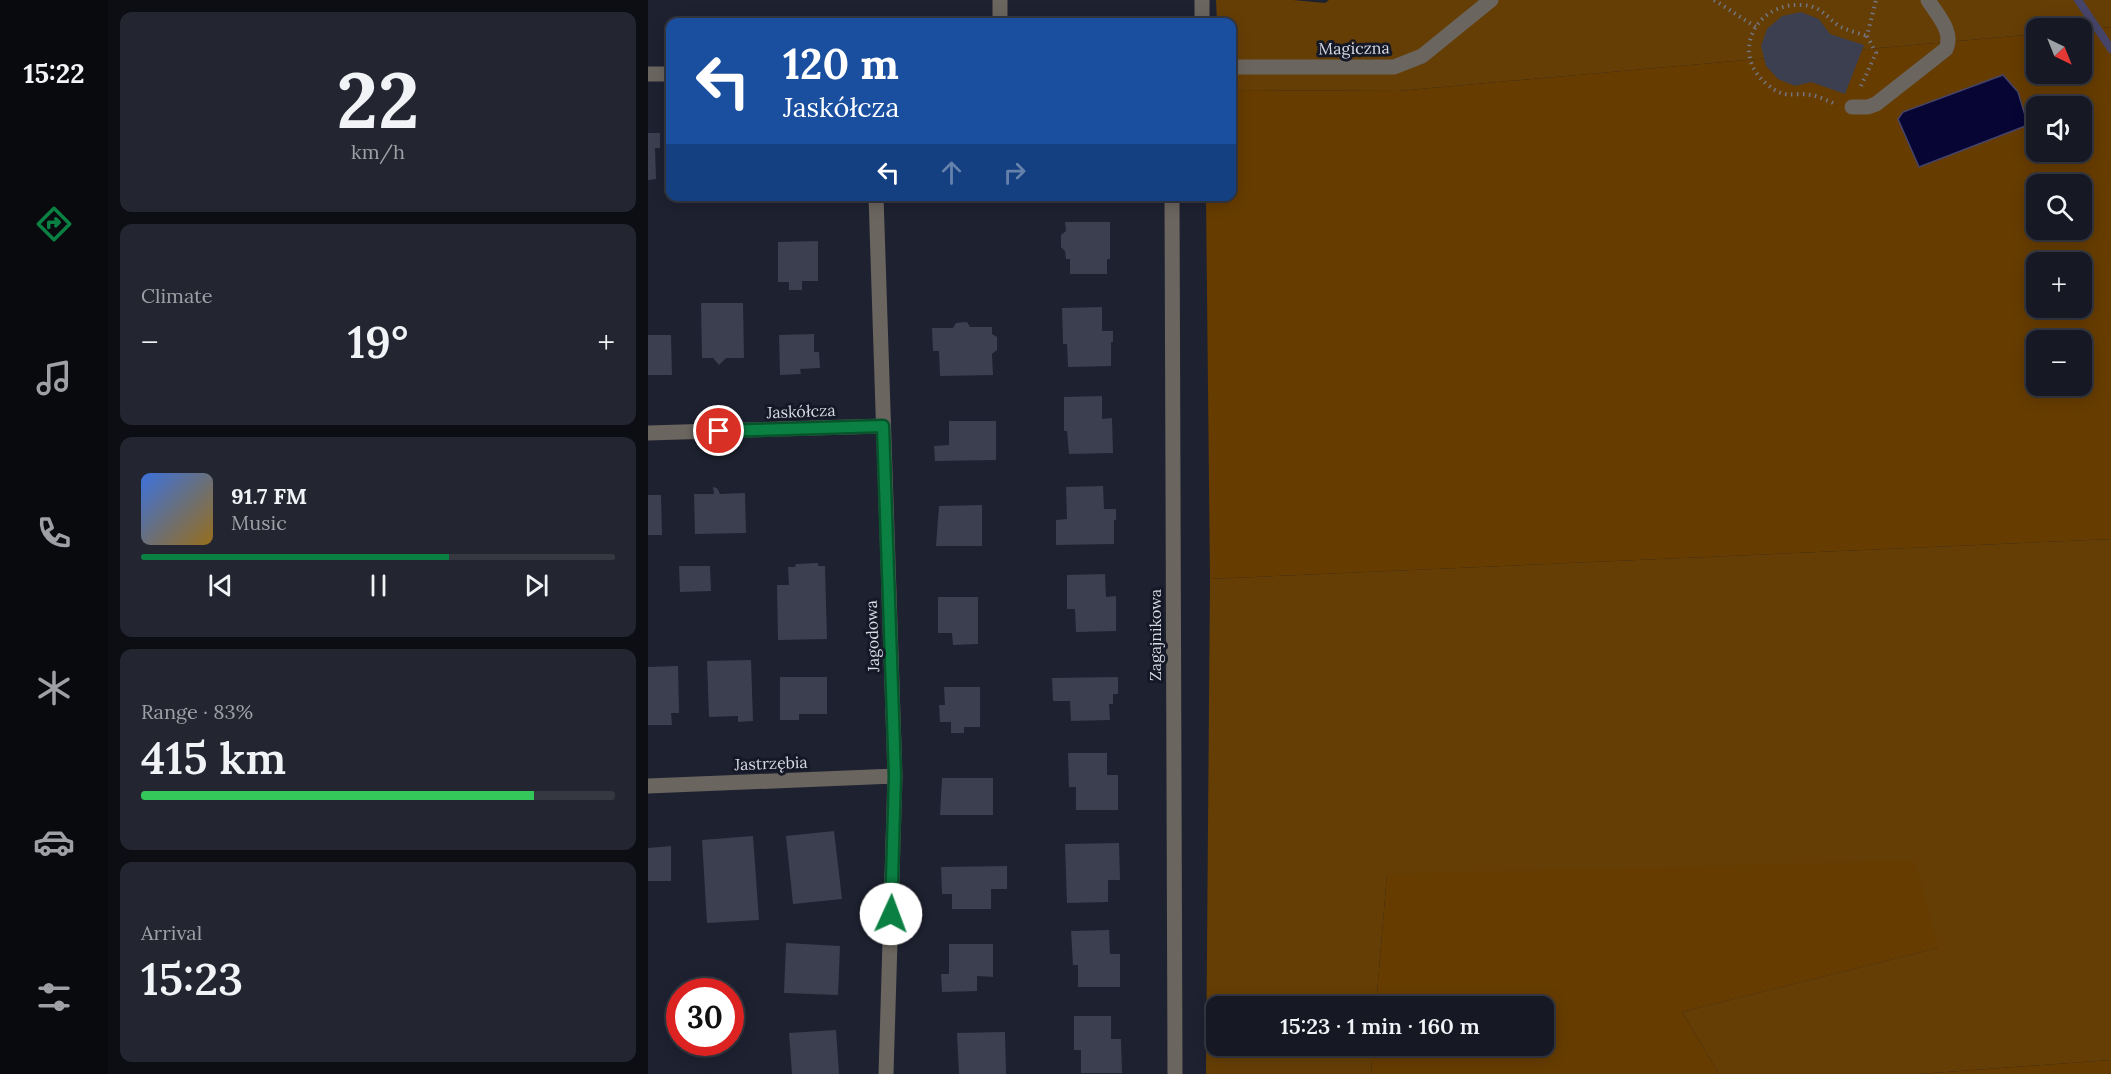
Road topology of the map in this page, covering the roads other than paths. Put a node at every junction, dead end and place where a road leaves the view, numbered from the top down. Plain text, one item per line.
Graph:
1 (1000, 0) edge
2 (1202, 0) edge
3 (1491, 0) edge
4 (1928, 0) edge
5 (1000, 18) edge
6 (1202, 18) edge
7 (1236, 67) edge
8 (648, 74) edge
9 (666, 74) edge
10 (1852, 107) road end
11 (876, 201) edge
12 (1172, 201) edge
13 (883, 426) junction
14 (648, 433) edge
15 (895, 776) junction
16 (648, 786) edge
17 (886, 1074) edge
18 (1175, 1074) edge

1 - 5 street
2 - 6 street
3 - 7 street, Magiczna
4 - 10 street
8 - 9 street
11 - 13 street, Jagodowa
12 - 18 street, Zagajnikowa
13 - 14 street, Jaskółcza
13 - 15 street, Jagodowa
15 - 16 street, Jastrzębia
15 - 17 street, Jagodowa

